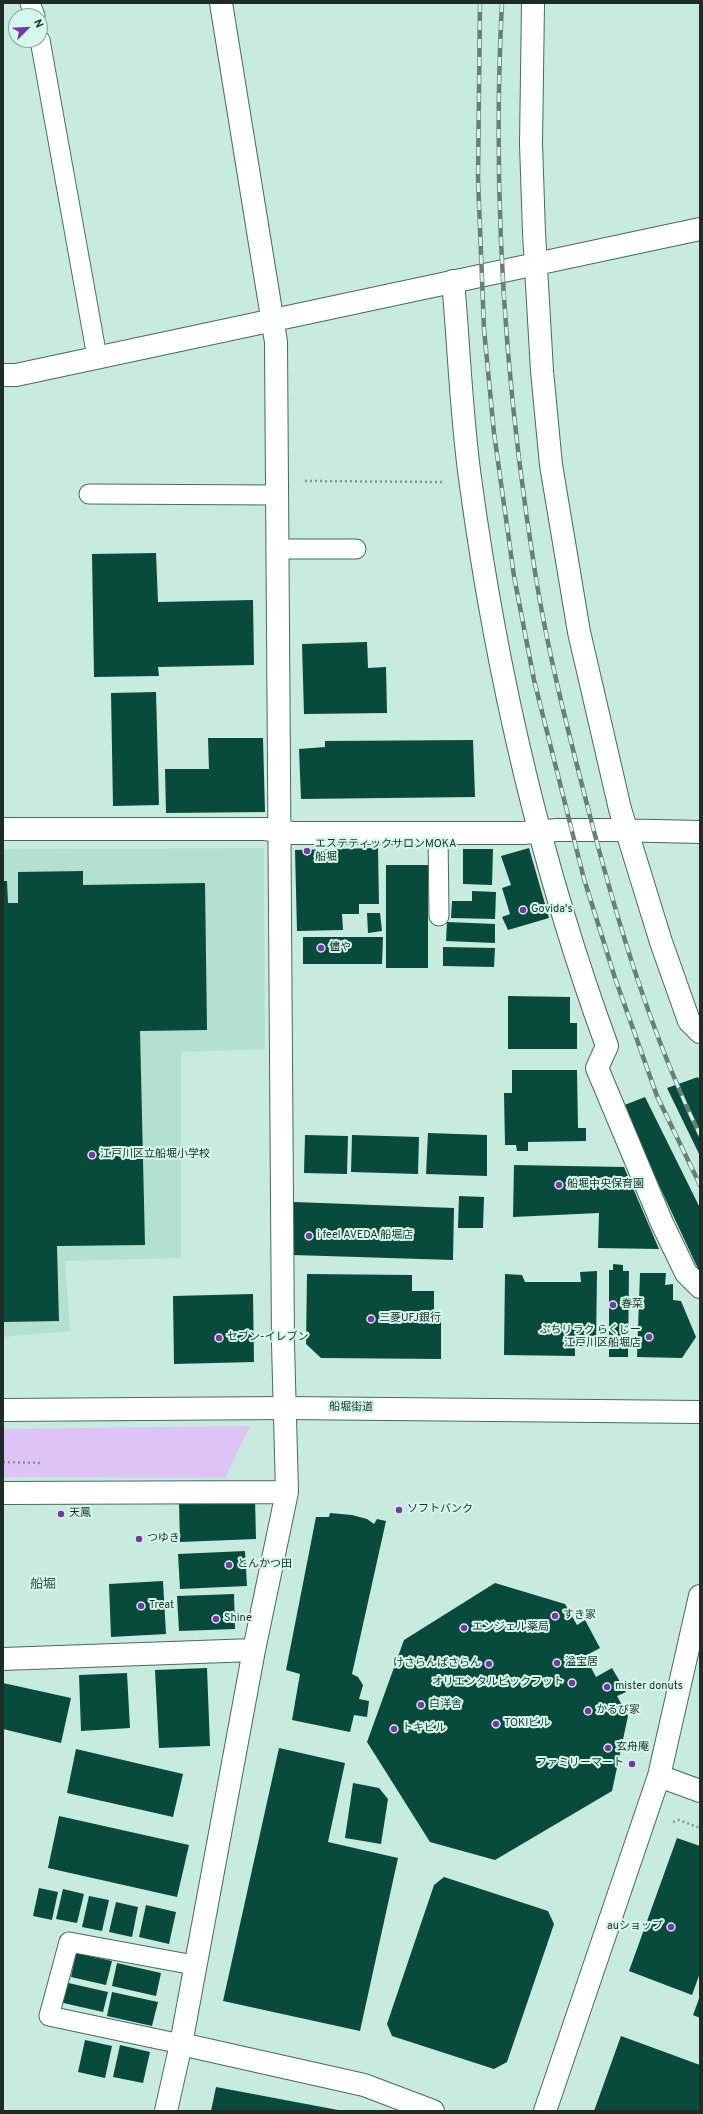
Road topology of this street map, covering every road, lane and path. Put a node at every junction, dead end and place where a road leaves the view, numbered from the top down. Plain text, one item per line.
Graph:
1 (221, 3) edge
2 (533, 3) edge
3 (41, 48) edge
4 (700, 230) edge
5 (536, 264) junction
6 (453, 282) junction
7 (274, 320) junction
8 (96, 357) junction
9 (3, 375) edge
10 (471, 482) junction
11 (278, 488) junction
12 (89, 494) dead end
13 (278, 549) junction
14 (356, 549) dead end
15 (3, 829) edge
16 (626, 830) junction
17 (280, 831) junction
18 (540, 831) junction
19 (700, 832) edge
20 (438, 833) junction
21 (439, 916) dead end
22 (700, 1032) edge
23 (700, 1287) edge
24 (285, 1408) junction
25 (3, 1410) edge
26 (700, 1412) edge
27 (287, 1492) junction
28 (3, 1493) edge
29 (700, 1596) edge
30 (254, 1650) junction
31 (3, 1659) edge
32 (659, 1776) junction
33 (700, 1791) edge
34 (194, 1965) junction
35 (181, 2044) junction
36 (166, 2111) edge
37 (433, 2111) edge
38 (544, 2111) edge

1 - 7 street
2 - 5 street
3 - 8 lane
4 - 5 street
5 - 6 street
5 - 16 street
6 - 7 street
6 - 10 street
7 - 8 street
7 - 11 street
8 - 9 street
10 - 11 path
10 - 18 street
11 - 12 lane
11 - 13 street
13 - 14 lane
13 - 17 street
15 - 17 street
16 - 18 street
16 - 19 street
16 - 22 street
17 - 20 street
17 - 24 street
18 - 20 street
18 - 23 street
20 - 21 lane
24 - 25 street, 船堀街道
24 - 26 street, 船堀街道
24 - 27 street
27 - 28 street
27 - 30 street
29 - 32 street
30 - 31 street
30 - 34 street
32 - 33 street
32 - 38 street
34 - 35 street
34 - 35 lane
35 - 36 street
35 - 37 street

